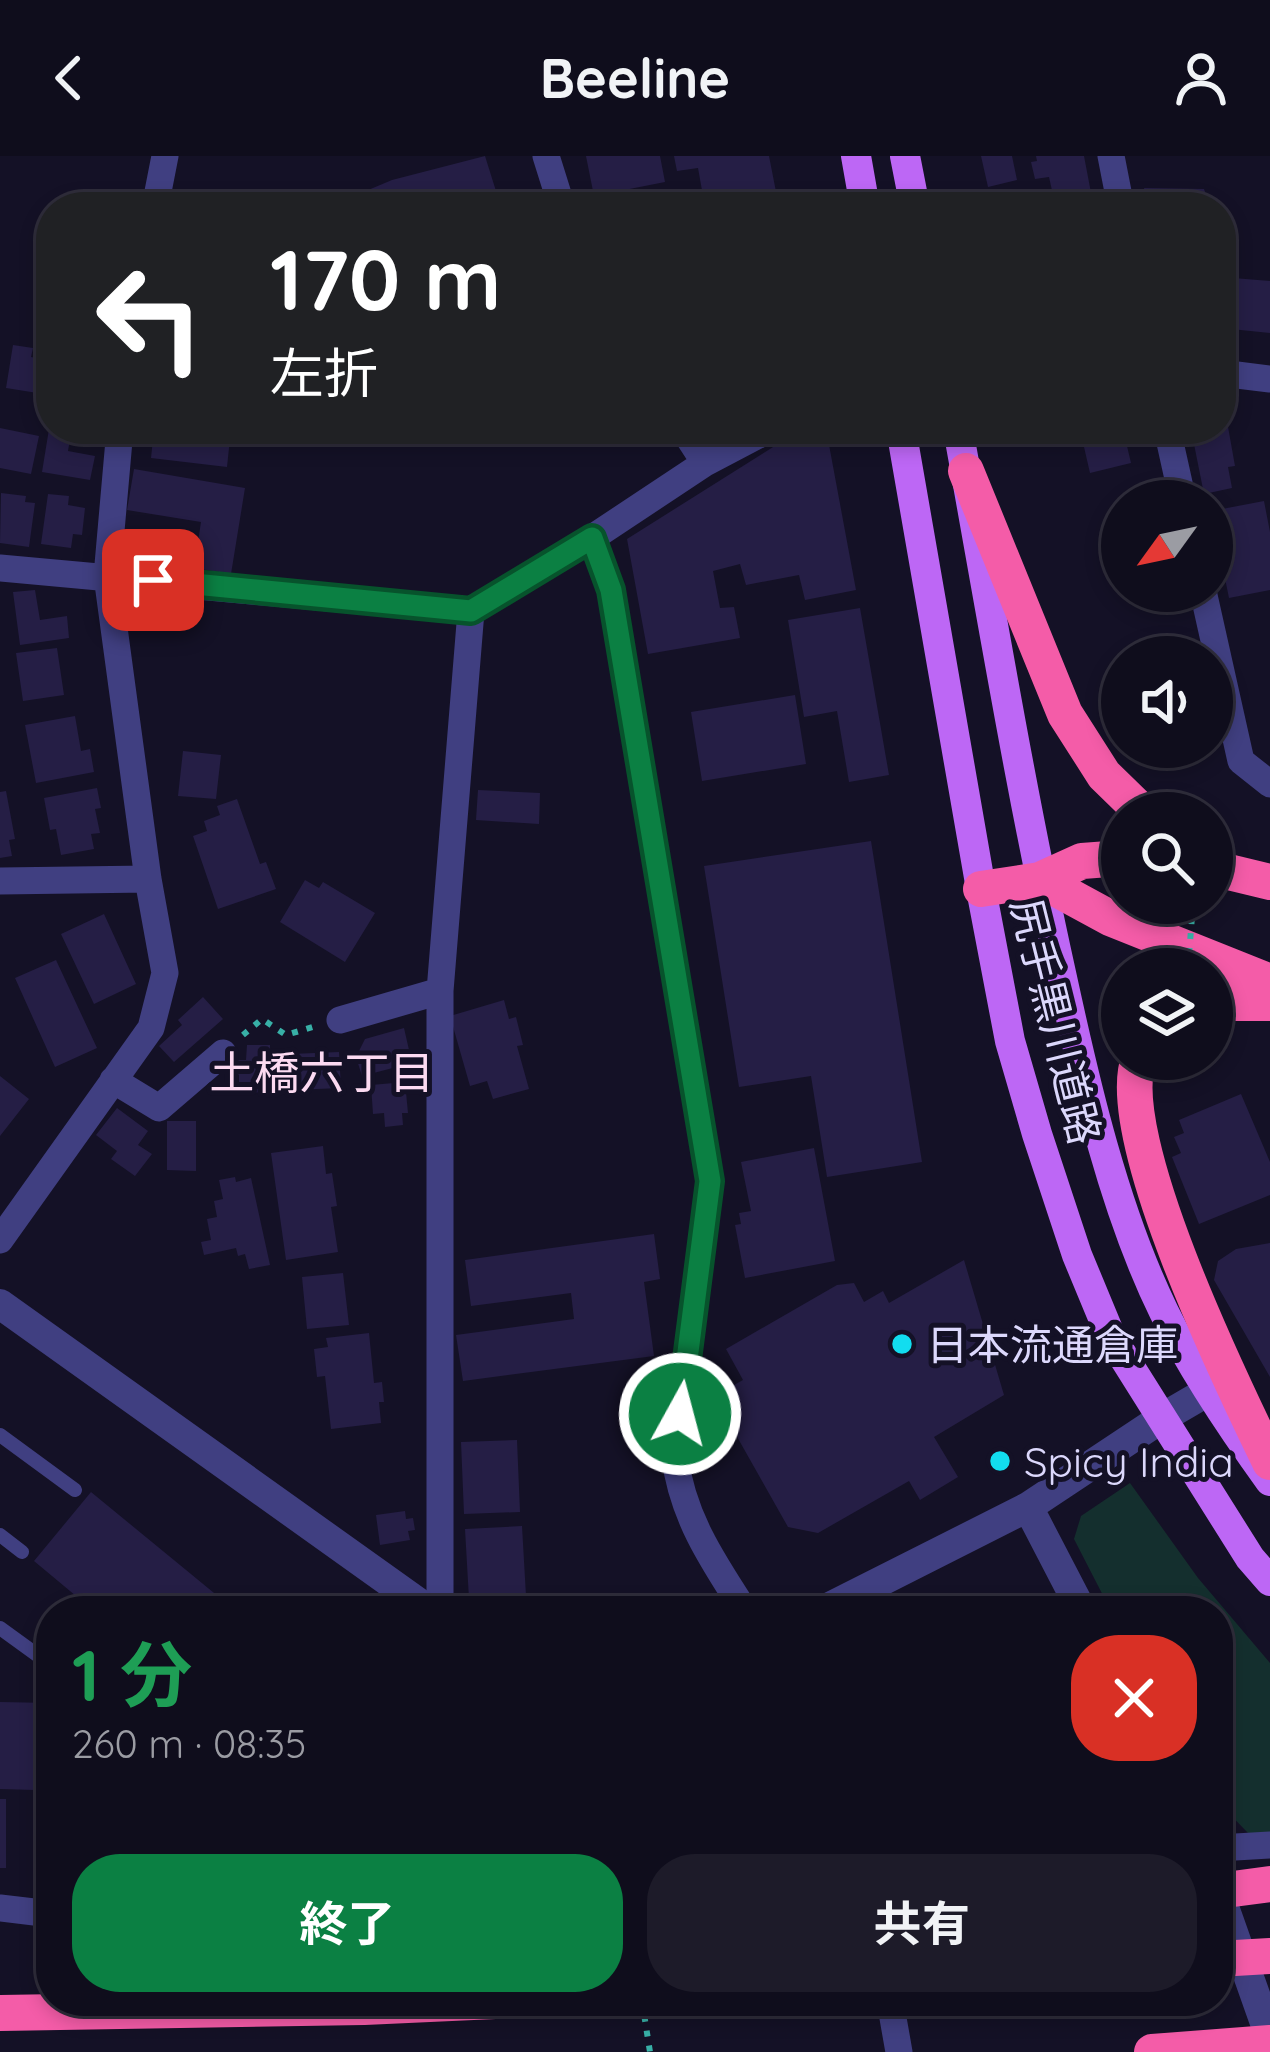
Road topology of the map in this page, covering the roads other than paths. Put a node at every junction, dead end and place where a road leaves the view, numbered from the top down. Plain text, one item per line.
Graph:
1 (165, 156) edge
2 (546, 156) edge
3 (856, 156) edge
4 (905, 156) edge
5 (1111, 156) edge
6 (158, 192) edge
7 (557, 192) edge
8 (862, 192) edge
9 (912, 192) edge
10 (1118, 192) edge
11 (1236, 375) edge
12 (1270, 379) edge
13 (119, 444) edge
14 (693, 444) edge
15 (741, 444) edge
16 (905, 444) edge
17 (960, 444) edge
18 (1170, 444) edge
19 (705, 463) junction
20 (965, 471) junction
21 (1178, 480) edge
22 (592, 538) junction
23 (0, 568) edge
24 (107, 576) junction
25 (471, 611) junction
26 (1208, 612) edge
27 (1270, 784) edge
28 (1121, 792) edge
29 (1101, 859) edge
30 (148, 878) junction
31 (1040, 880) junction
32 (0, 881) edge
33 (981, 889) junction
34 (1270, 982) edge
35 (440, 991) junction
36 (1270, 1003) edge
37 (1233, 1004) edge
38 (340, 1020) road end
39 (223, 1053) road end
40 (113, 1080) junction
41 (1135, 1080) edge
42 (0, 1240) edge
43 (0, 1304) edge
44 (1218, 1385) junction
45 (1162, 1418) junction
46 (0, 1435) edge
47 (1270, 1462) edge
48 (1270, 1480) edge
49 (75, 1490) dead end
50 (1028, 1507) junction
51 (0, 1535) edge
52 (22, 1552) dead end
53 (1270, 1582) edge
54 (409, 1596) edge
55 (440, 1596) edge
56 (736, 1596) edge
57 (852, 1596) edge
58 (1074, 1596) edge
59 (0, 1628) edge
60 (36, 1654) edge
61 (1270, 1845) edge
62 (1233, 1848) edge
63 (1270, 1884) edge
64 (1233, 1888) edge
65 (0, 1908) edge
66 (36, 1912) edge
67 (1233, 1944) edge
68 (1270, 1955) edge
69 (1233, 1958) edge
70 (36, 2012) edge
71 (0, 2013) edge
72 (893, 2016) edge
73 (1261, 2044) edge
74 (899, 2052) edge
75 (1152, 2052) edge

1 - 6 street
2 - 7 street
3 - 8 main road
4 - 9 main road
5 - 10 street
11 - 12 street
13 - 24 street
14 - 19 street
15 - 19 street
16 - 33 main road, 尻手黒川道路
17 - 20 main road, 尻手黒川道路
18 - 21 street
19 - 22 street
20 - 28 highway
20 - 31 main road, 尻手黒川道路
22 - 25 street
22 - 56 street
23 - 24 street
24 - 25 street
24 - 30 street
25 - 35 street
26 - 27 street
29 - 31 highway
30 - 32 street
30 - 40 street
31 - 33 highway
31 - 34 highway
31 - 44 main road, 尻手黒川道路
33 - 45 main road, 尻手黒川道路
35 - 38 street
35 - 55 street
36 - 37 highway
39 - 40 street
40 - 42 street
41 - 44 highway
43 - 54 street
44 - 45 street
44 - 47 highway
44 - 48 main road, 尻手黒川道路
45 - 50 street
45 - 53 main road, 尻手黒川道路
46 - 49 lane
50 - 57 street
50 - 58 street
51 - 52 lane
59 - 60 lane
61 - 62 street
63 - 64 highway, bridge
65 - 66 street
67 - 73 street
68 - 69 highway, bridge
70 - 71 highway
72 - 74 street
73 - 75 highway

